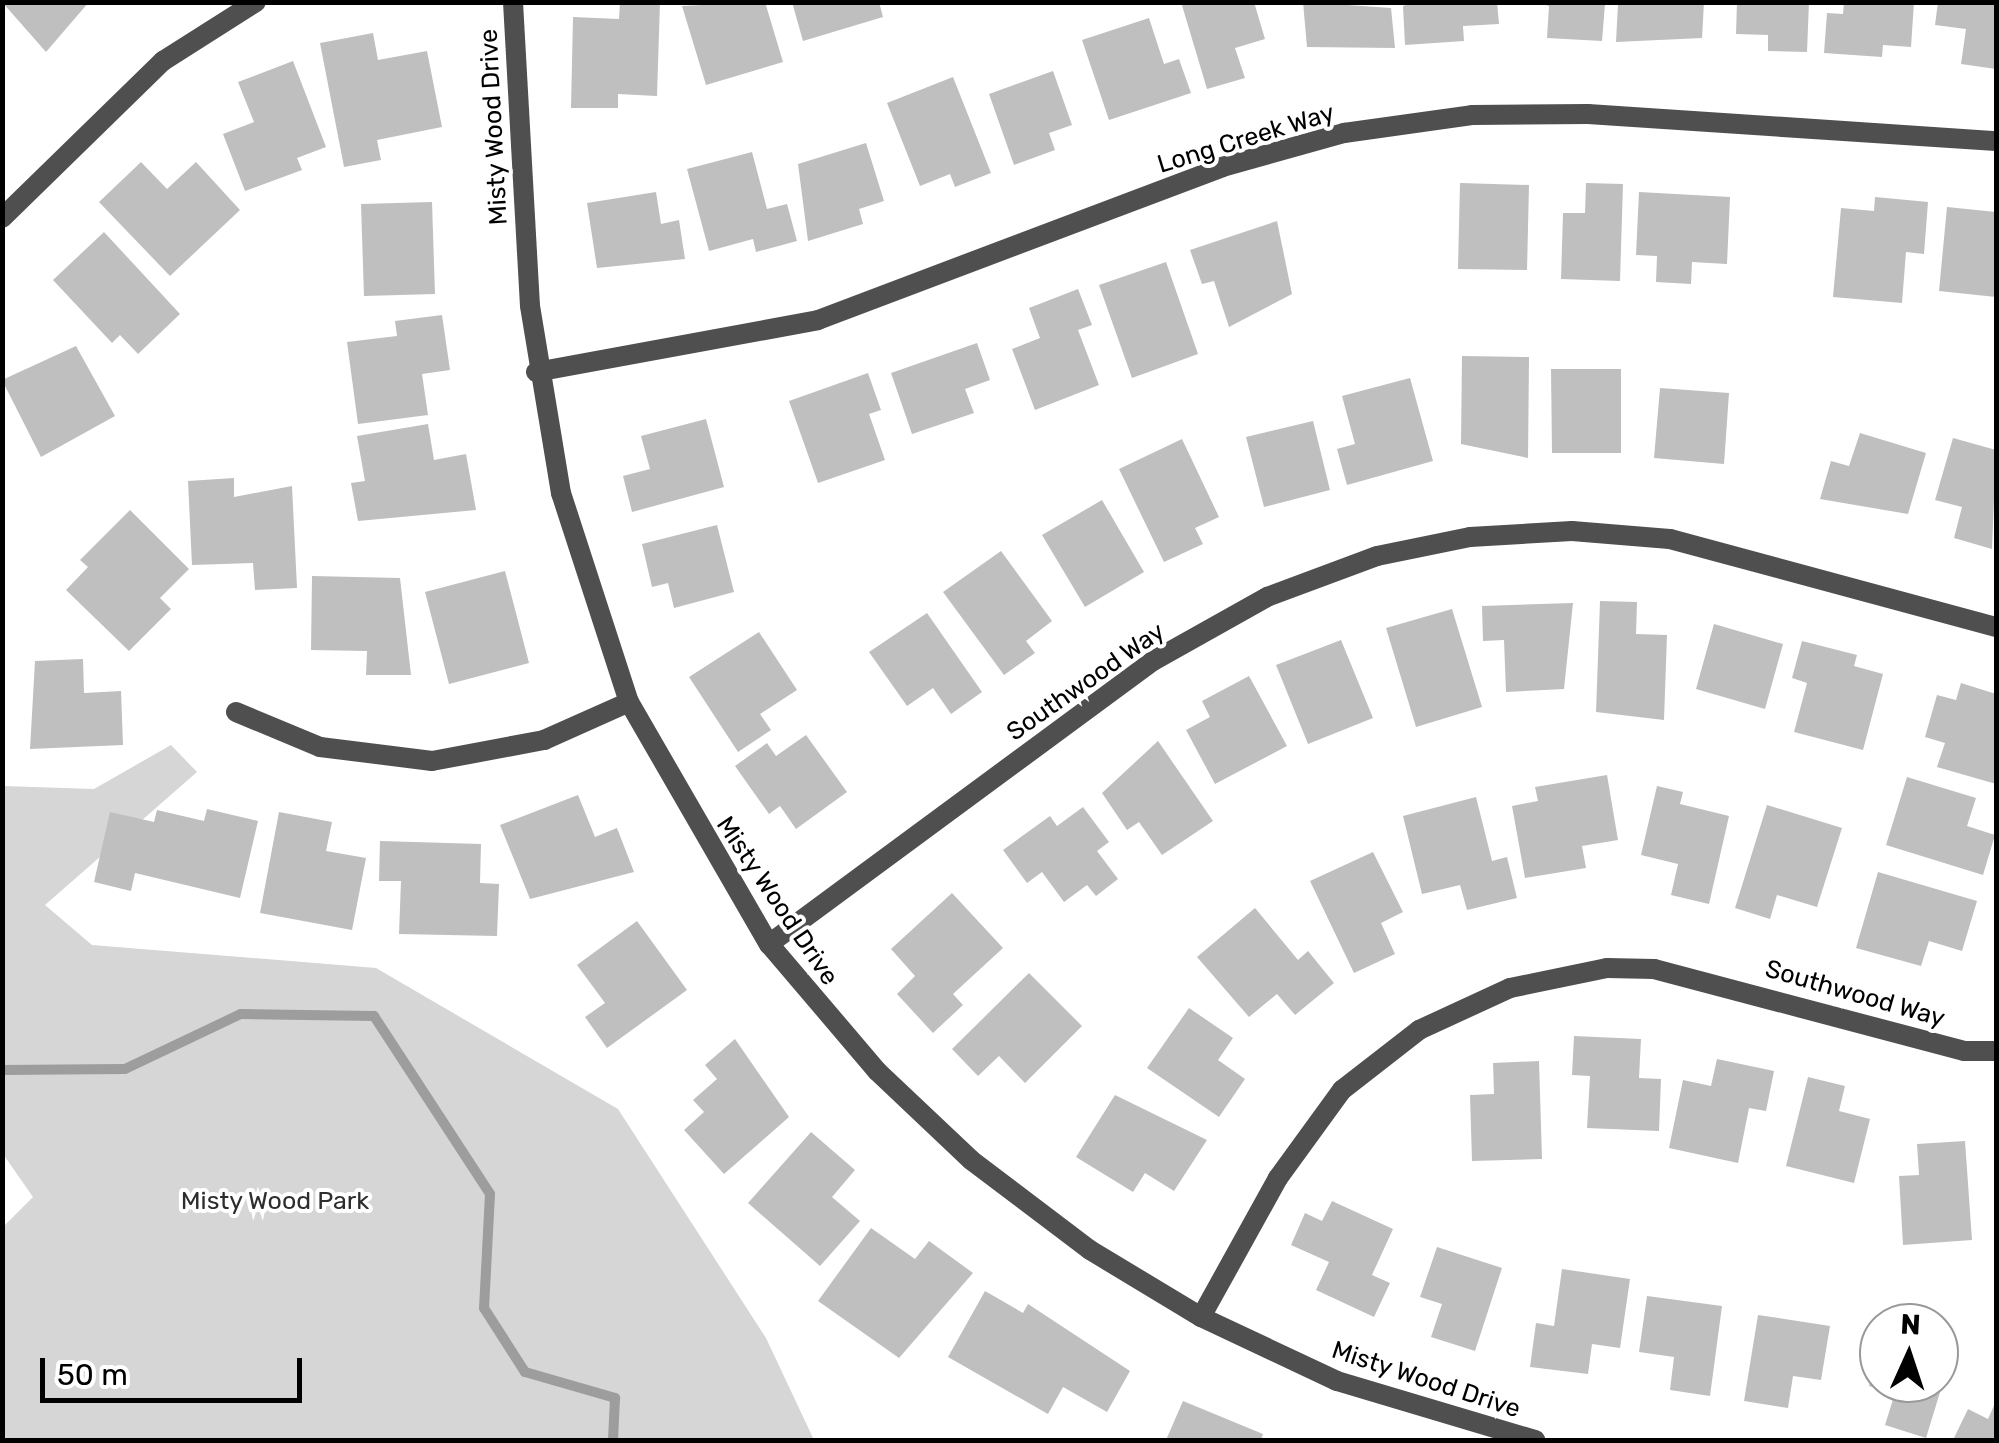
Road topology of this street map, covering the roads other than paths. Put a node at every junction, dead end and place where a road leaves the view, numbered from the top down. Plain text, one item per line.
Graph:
1 (256, 2) edge
2 (513, 2) edge
3 (1996, 141) edge
4 (2, 218) edge
5 (536, 372) junction
6 (1996, 627) edge
7 (629, 702) junction
8 (236, 712) dead end
9 (769, 944) junction
10 (1996, 1051) edge
11 (1201, 1317) junction
12 (1536, 1440) edge

1 - 4 street
2 - 5 street, Misty Wood Drive
3 - 5 street, Long Creek Way
5 - 7 street, Misty Wood Drive
6 - 9 street, Southwood Way
7 - 8 street
7 - 9 street, Misty Wood Drive
9 - 11 street, Misty Wood Drive
10 - 11 street, Southwood Way
11 - 12 street, Misty Wood Drive

